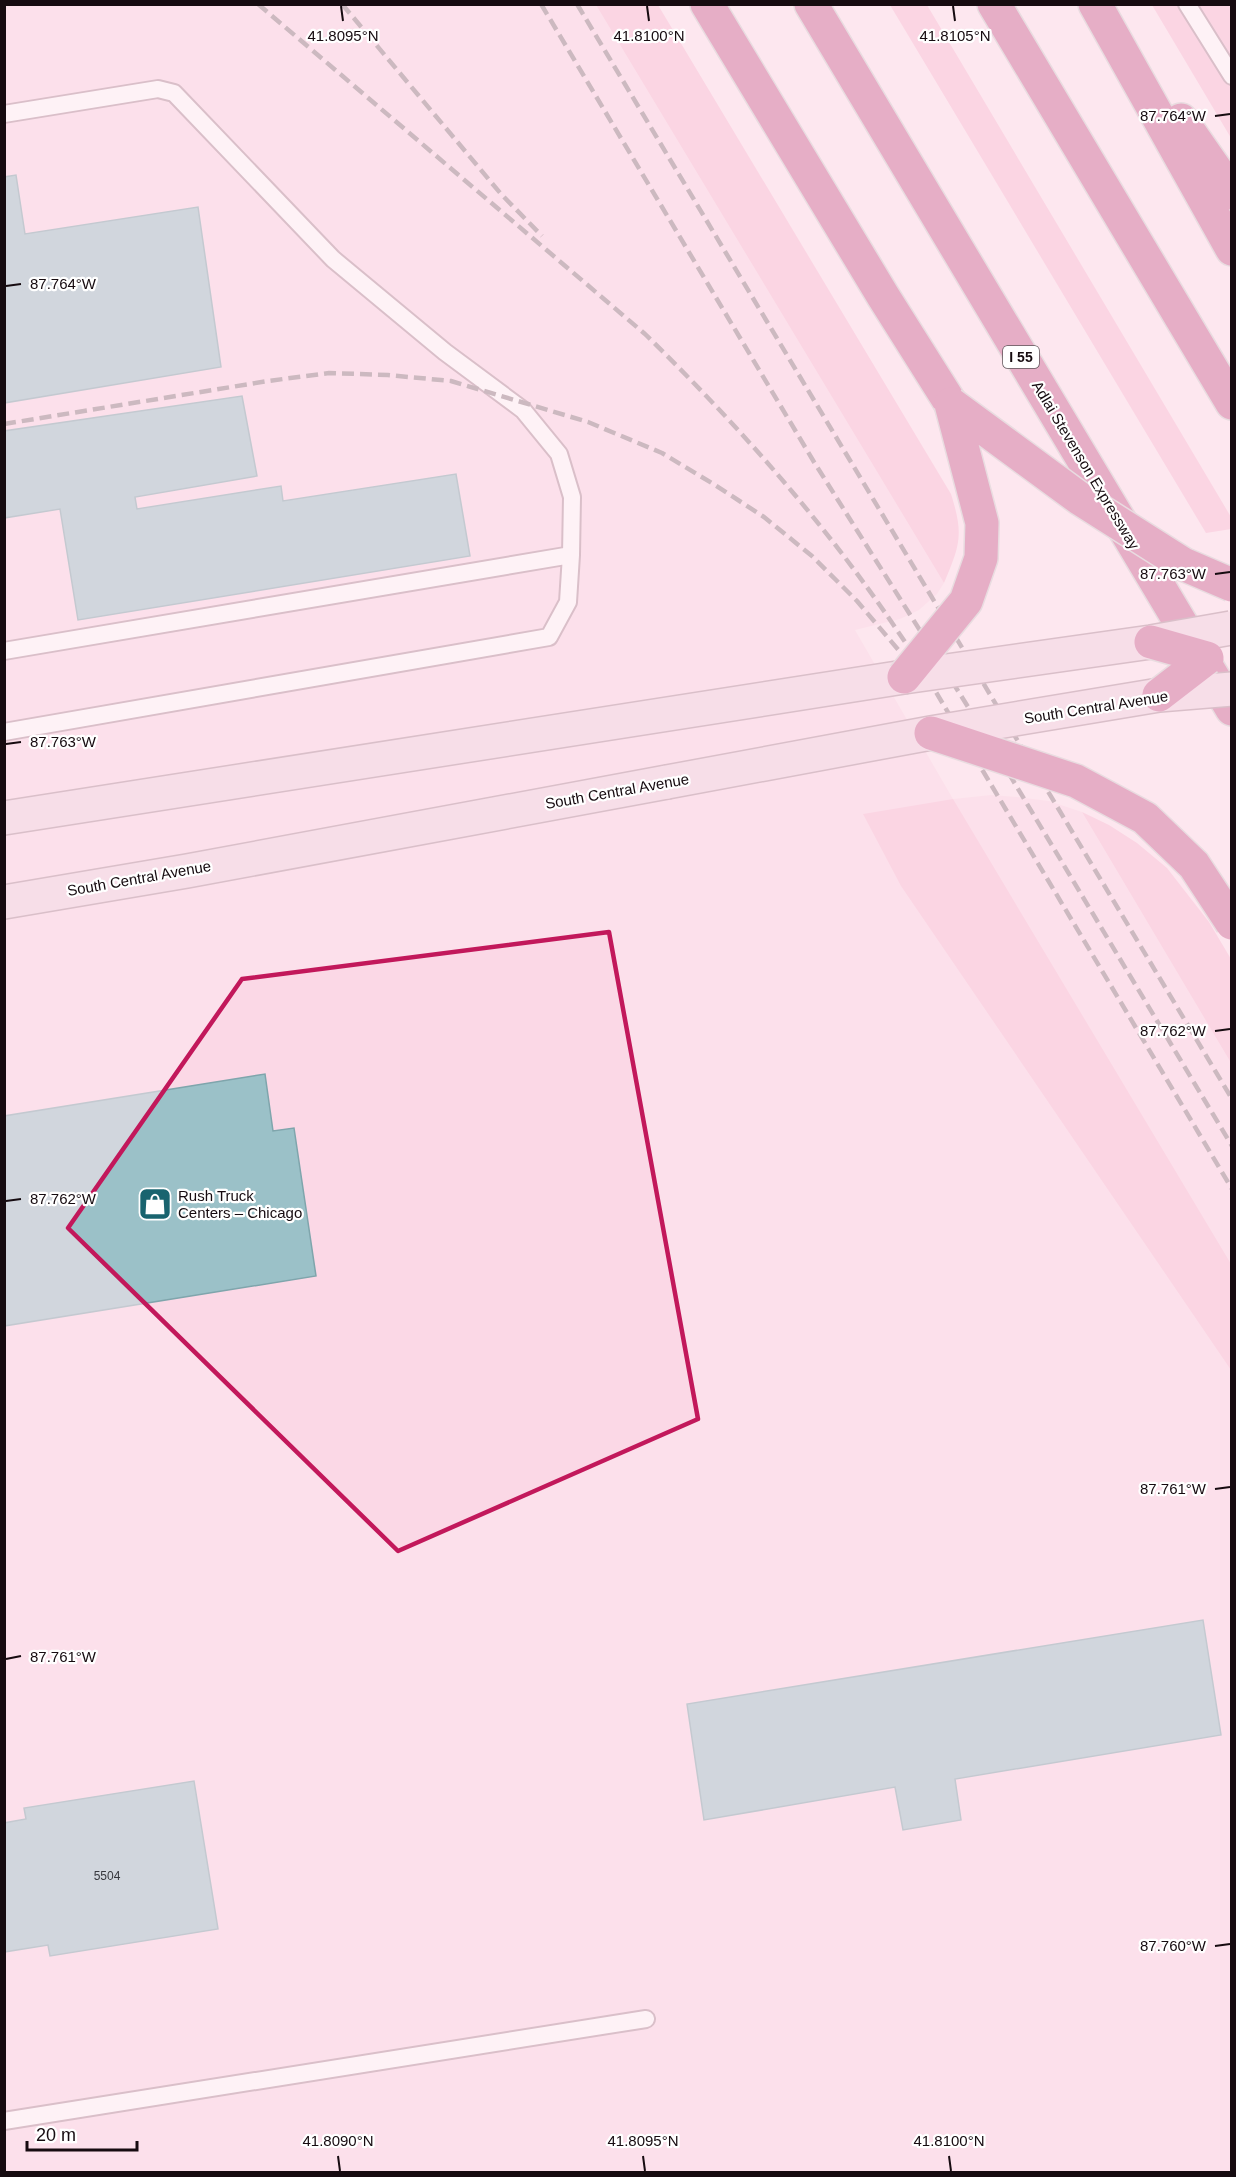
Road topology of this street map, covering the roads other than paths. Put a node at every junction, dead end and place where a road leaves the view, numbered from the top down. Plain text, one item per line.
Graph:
1 (707, 4) edge
2 (811, 4) edge
3 (994, 4) edge
4 (1095, 4) edge
5 (1101, 4) edge
6 (1187, 4) edge
7 (1232, 76) edge
8 (4, 114) edge
9 (1232, 193) edge
10 (1232, 249) edge
11 (1232, 403) edge
12 (951, 404) junction
13 (571, 555) junction
14 (1232, 585) edge
15 (1231, 628) edge
16 (1151, 642) junction
17 (4, 651) edge
18 (1219, 662) edge
19 (904, 677) junction
20 (1232, 689) edge
21 (1159, 695) junction
22 (1232, 709) edge
23 (4, 732) edge
24 (931, 733) junction
25 (4, 818) edge
26 (4, 902) edge
27 (1232, 923) edge
28 (646, 2019) dead end
29 (4, 2121) edge

1 - 12 highway
2 - 22 highway, Adlai Stevenson Expressway / I 55
3 - 11 highway
4 - 10 highway
5 - 9 highway
6 - 7 lane
8 - 13 lane
12 - 14 highway, bridge
12 - 19 highway, bridge
13 - 17 lane
13 - 23 lane
15 - 16 main road, bridge
15 - 18 highway
16 - 18 highway, bridge
16 - 19 main road, bridge
18 - 21 highway, bridge
19 - 25 main road
20 - 21 main road, South Central Avenue, bridge
21 - 24 main road, South Central Avenue, bridge
24 - 26 main road, South Central Avenue, bridge
24 - 27 highway, bridge
28 - 29 lane

